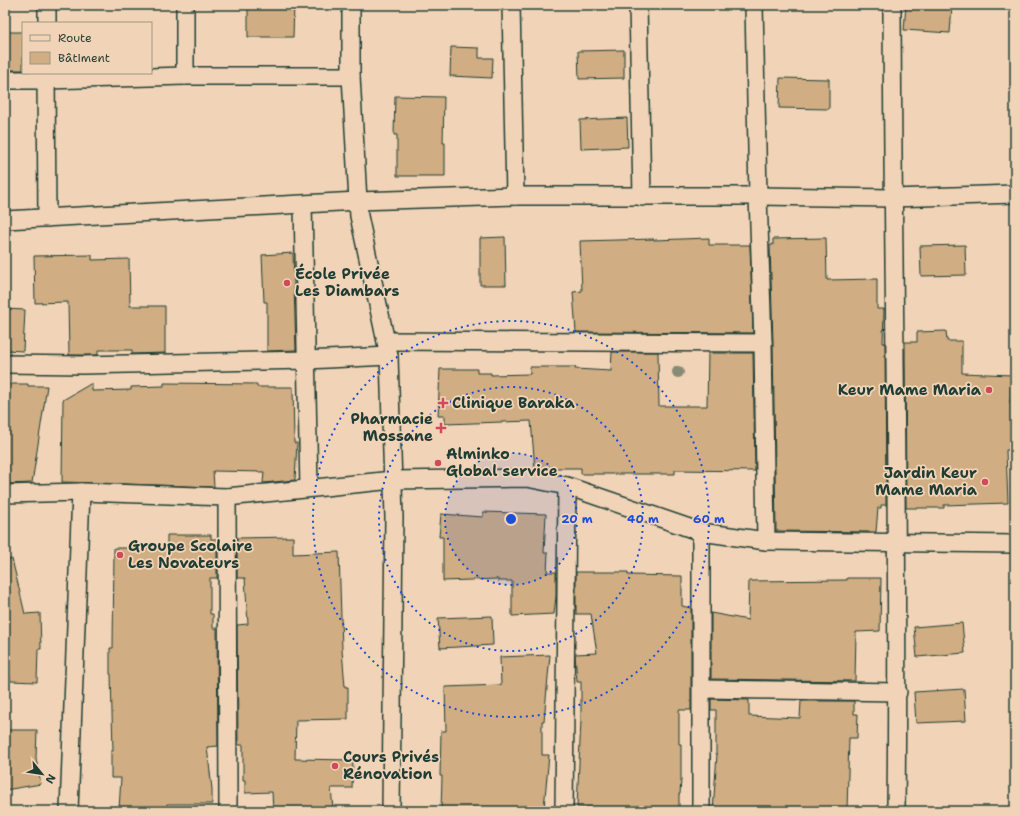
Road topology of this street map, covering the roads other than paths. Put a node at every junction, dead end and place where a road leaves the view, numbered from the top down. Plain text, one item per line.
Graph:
1 (47, 5) edge
2 (185, 5) edge
3 (351, 5) edge
4 (511, 5) edge
5 (638, 5) edge
6 (754, 5) edge
7 (892, 5) edge
8 (47, 22) edge
9 (185, 76) junction
10 (351, 76) junction
11 (46, 77) edge
12 (5, 80) edge
13 (1015, 194) edge
14 (515, 196) junction
15 (758, 196) junction
16 (642, 197) junction
17 (892, 198) junction
18 (358, 201) junction
19 (303, 205) junction
20 (47, 218) junction
21 (5, 220) edge
22 (763, 343) junction
23 (387, 349) junction
24 (307, 360) junction
25 (5, 364) edge
26 (393, 480) junction
27 (567, 486) junction
28 (310, 488) junction
29 (81, 492) junction
30 (5, 494) edge
31 (227, 497) junction
32 (701, 532) junction
33 (766, 541) junction
34 (898, 542) junction
35 (1015, 544) edge
36 (702, 689) junction
37 (898, 692) junction
38 (70, 811) edge
39 (228, 811) edge
40 (391, 811) edge
41 (564, 811) edge
42 (701, 811) edge
43 (896, 811) edge

1 - 8 street
2 - 9 street
3 - 10 street
4 - 14 street
5 - 16 street
6 - 15 street
7 - 17 street
9 - 10 street
9 - 11 street
10 - 18 street
11 - 12 street
11 - 20 street
13 - 17 street
14 - 16 street
14 - 18 street
15 - 16 street
15 - 17 street
15 - 22 street
17 - 34 street
18 - 19 street
18 - 23 street
19 - 20 street
19 - 24 street
20 - 21 street
22 - 23 street
22 - 33 street
23 - 24 street
23 - 26 street
24 - 25 street
24 - 28 street
26 - 27 street
26 - 28 street
26 - 40 street
27 - 32 street
27 - 41 street
28 - 31 street
29 - 30 street
29 - 31 street
29 - 38 street
31 - 39 street
32 - 33 street
32 - 36 street
33 - 34 street
34 - 35 street
34 - 37 street
36 - 37 street
36 - 42 street
37 - 43 street

